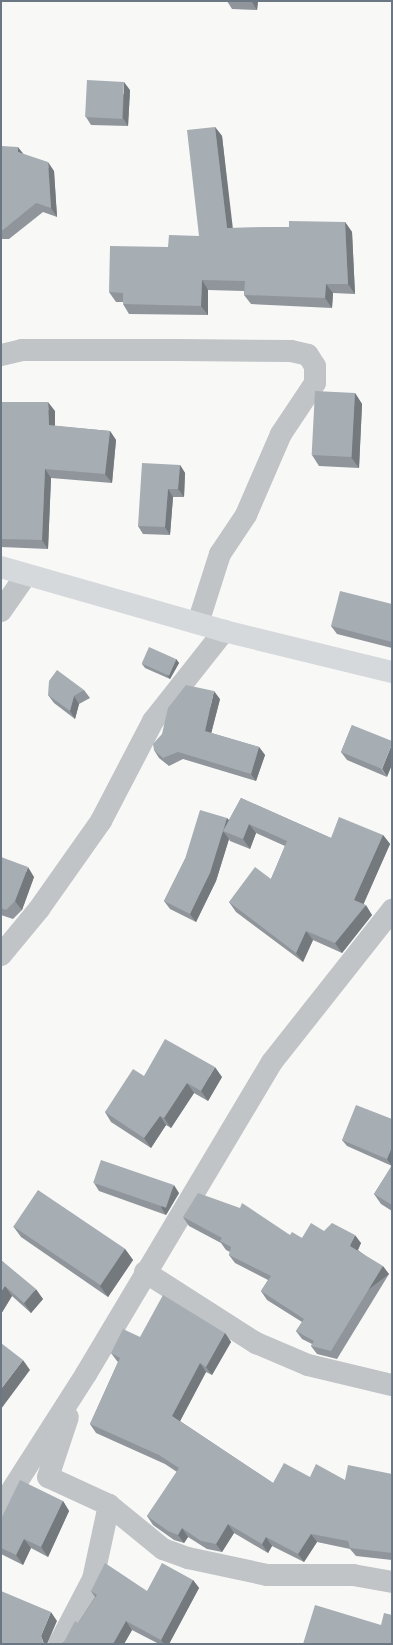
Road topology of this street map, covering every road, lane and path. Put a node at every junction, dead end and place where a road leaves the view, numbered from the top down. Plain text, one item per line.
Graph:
1 (1, 355) edge
2 (1, 567) edge
3 (26, 575) junction
4 (1, 611) edge
5 (198, 623) junction
6 (224, 631) junction
7 (392, 672) edge
8 (392, 910) edge
9 (1, 955) edge
10 (145, 1272) junction
11 (86, 1374) junction
12 (392, 1385) edge
13 (109, 1505) junction
14 (1, 1507) edge
15 (392, 1582) edge
16 (59, 1644) edge

1 - 5 street
2 - 3 street
3 - 4 street
3 - 5 street
5 - 6 street
6 - 7 street
6 - 9 street
8 - 10 street
10 - 11 street
10 - 12 street
11 - 13 street
11 - 14 street
13 - 15 street
13 - 16 street

